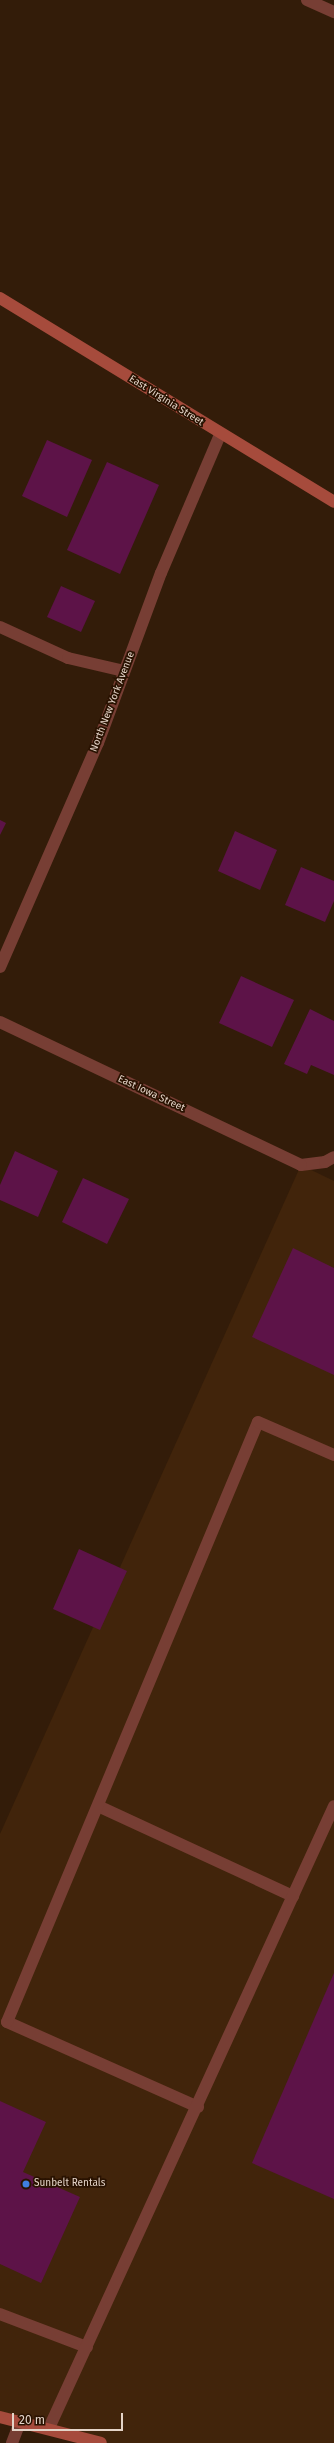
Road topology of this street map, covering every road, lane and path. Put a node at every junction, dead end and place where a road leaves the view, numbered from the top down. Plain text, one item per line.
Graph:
1 (307, 0) edge
2 (334, 12) edge
3 (0, 298) edge
4 (220, 435) junction
5 (334, 502) edge
6 (0, 627) edge
7 (124, 671) junction
8 (0, 967) edge
9 (0, 1022) edge
10 (334, 1156) edge
11 (334, 1455) edge
12 (98, 1806) junction
13 (334, 1806) edge
14 (293, 1896) junction
15 (198, 2107) junction
16 (0, 2314) edge
17 (87, 2347) junction
18 (0, 2417) edge
19 (20, 2422) junction
20 (49, 2428) junction
21 (12, 2443) edge
22 (101, 2443) edge

1 - 2 street
3 - 4 main road, East Virginia Street
4 - 5 main road, East Virginia Street
4 - 7 street, North New York Avenue
6 - 7 street
7 - 8 street, North New York Avenue
9 - 10 street, East Iowa Street
11 - 12 street
12 - 14 street
12 - 15 street
13 - 14 street
14 - 15 street
15 - 17 street
16 - 17 street
17 - 20 street
18 - 19 main road
19 - 20 main road
19 - 21 street
20 - 22 main road

